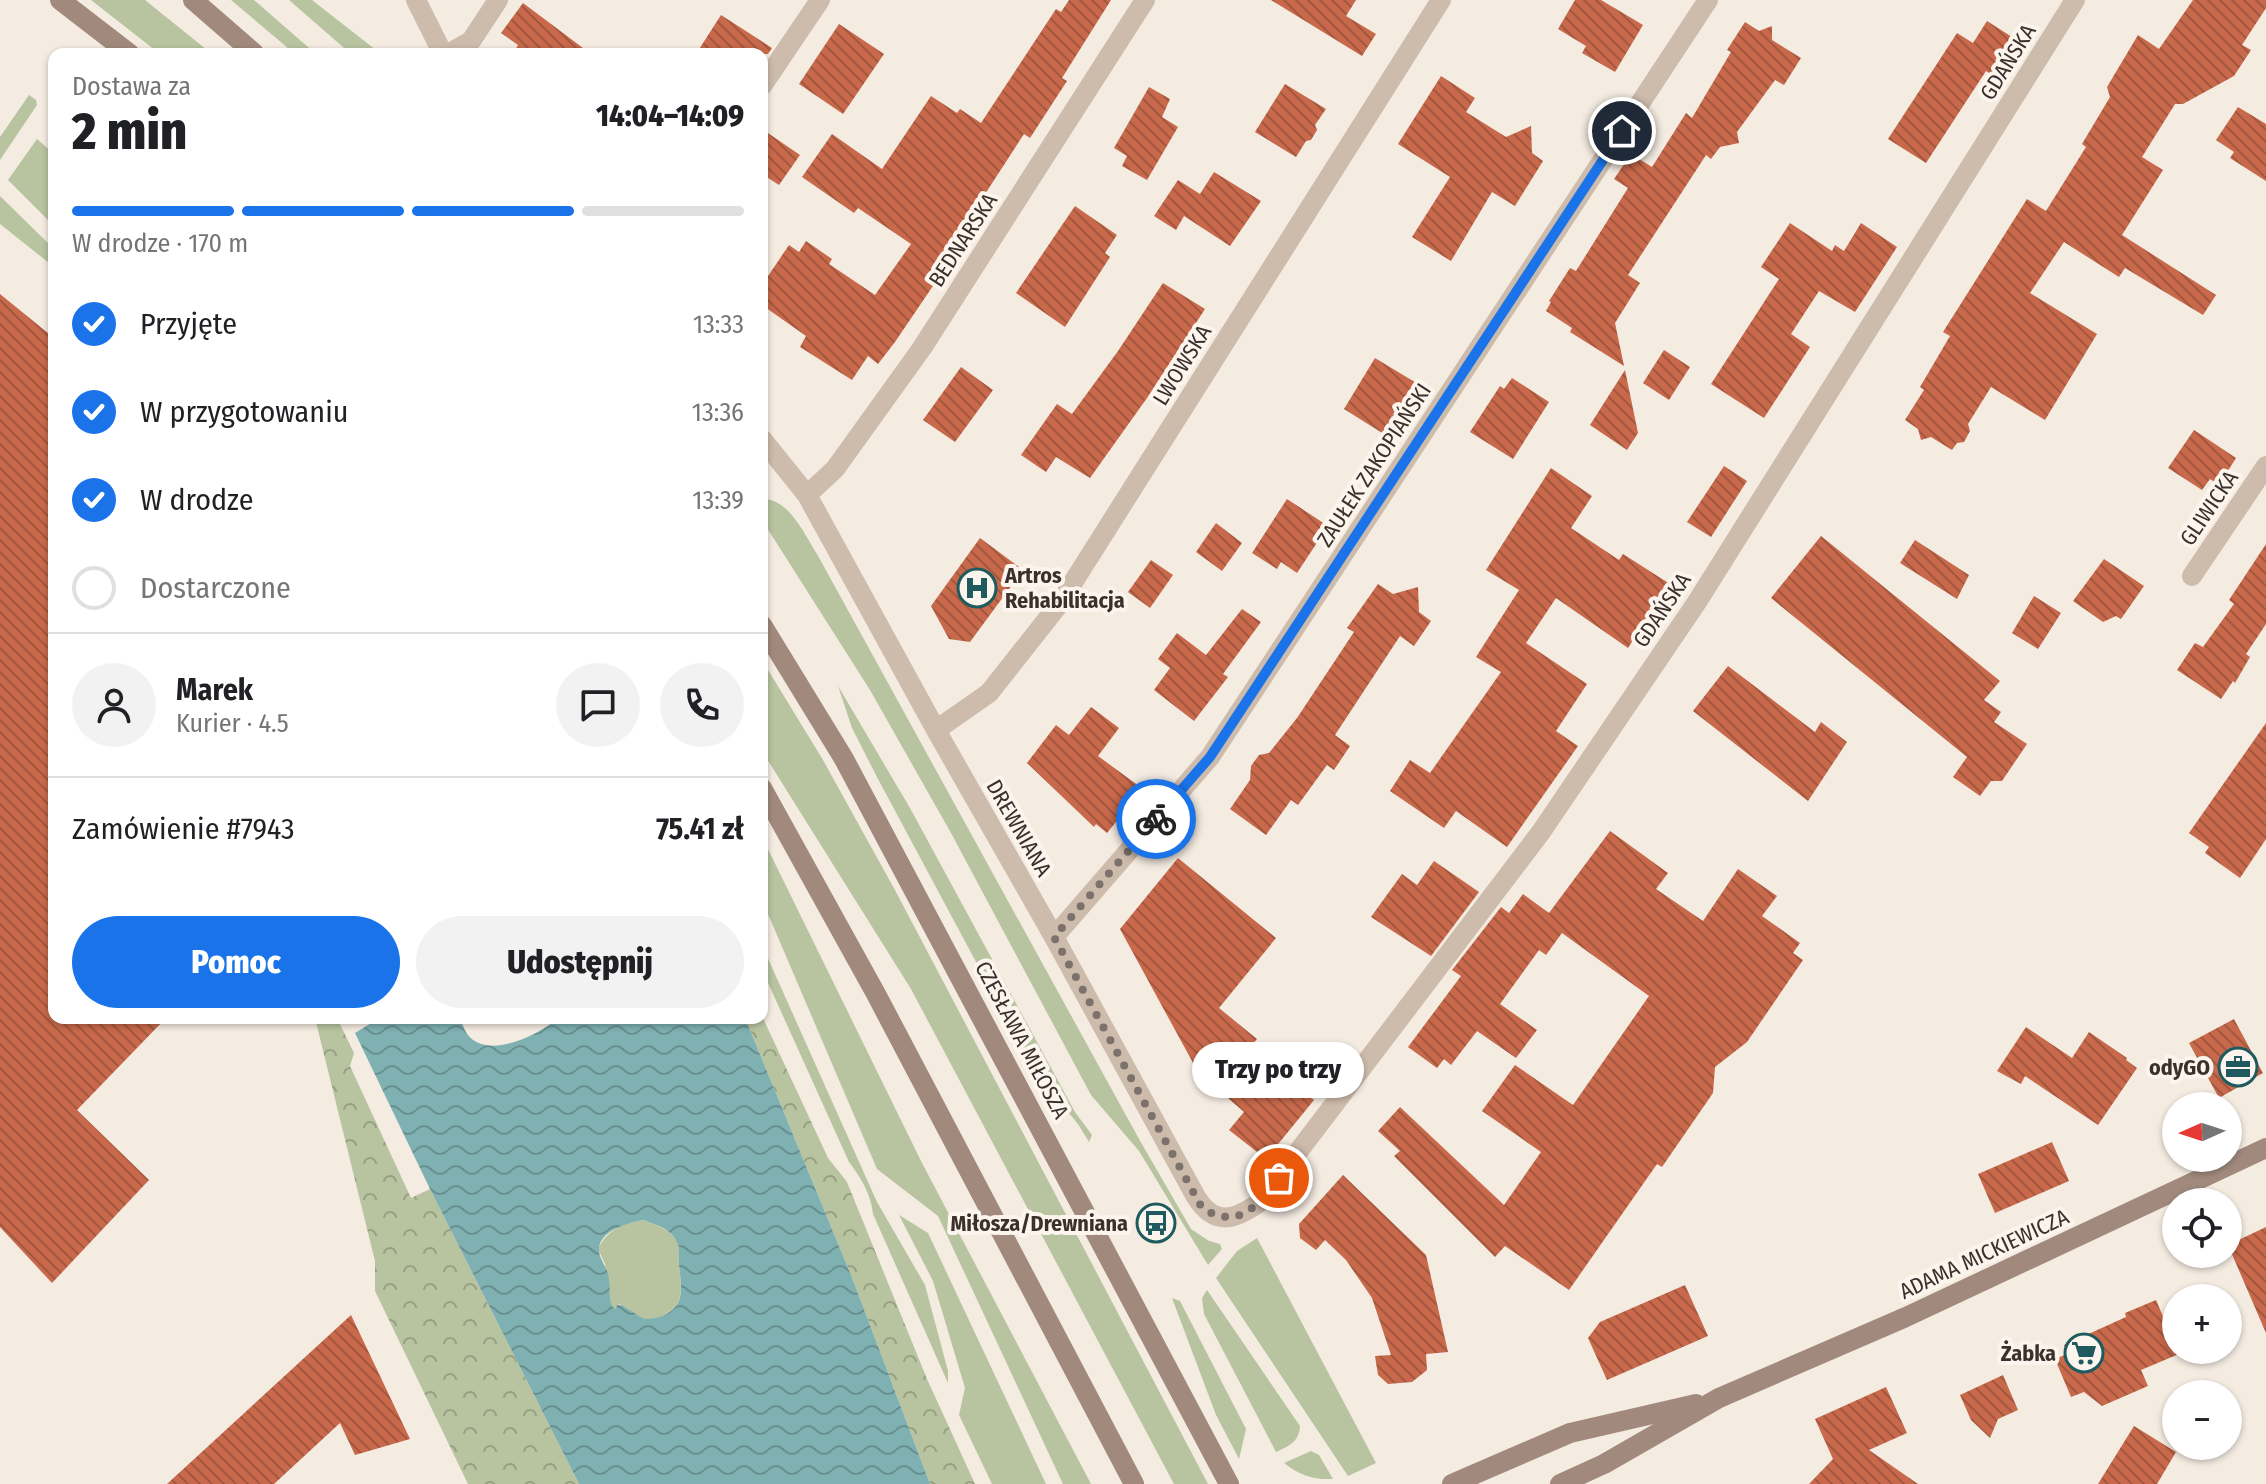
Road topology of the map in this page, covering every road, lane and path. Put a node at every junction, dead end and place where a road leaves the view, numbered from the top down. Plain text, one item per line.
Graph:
1 (60, 0) edge
2 (193, 0) edge
3 (416, 0) edge
4 (498, 0) edge
5 (820, 0) edge
6 (1145, 0) edge
7 (1441, 0) edge
8 (1708, 0) edge
9 (2075, 0) edge
10 (122, 48) edge
11 (248, 48) edge
12 (442, 48) edge
13 (457, 48) edge
14 (768, 77) edge
15 (768, 446) edge
16 (2266, 466) edge
17 (807, 495) junction
18 (2192, 576) dead end
19 (768, 635) edge
20 (936, 730) junction
21 (768, 799) edge
22 (1054, 937) junction
23 (2266, 1148) edge
24 (1245, 1213) joint
25 (1719, 1398) junction
26 (1134, 1484) edge
27 (1229, 1484) edge
28 (1452, 1484) edge
29 (1560, 1484) edge

1 - 10 main road
2 - 11 main road
3 - 12 street
4 - 13 street
5 - 14 street
6 - 17 street, BEDNARSKA
7 - 20 street, LWOWSKA
8 - 22 street, ZAUŁEK ZAKOPIAŃSKI
9 - 24 street, GDAŃSKA
15 - 17 street, DREWNIANA
16 - 18 street, GLIWICKA
17 - 20 street, DREWNIANA
19 - 27 main road, CZESŁAWA MIŁOSZA
20 - 22 street, DREWNIANA
21 - 26 main road
22 - 24 street, DREWNIANA
23 - 25 main road, ADAMA MICKIEWICZA
25 - 28 main road, ADAMA MICKIEWICZA
25 - 29 main road, ADAMA MICKIEWICZA

